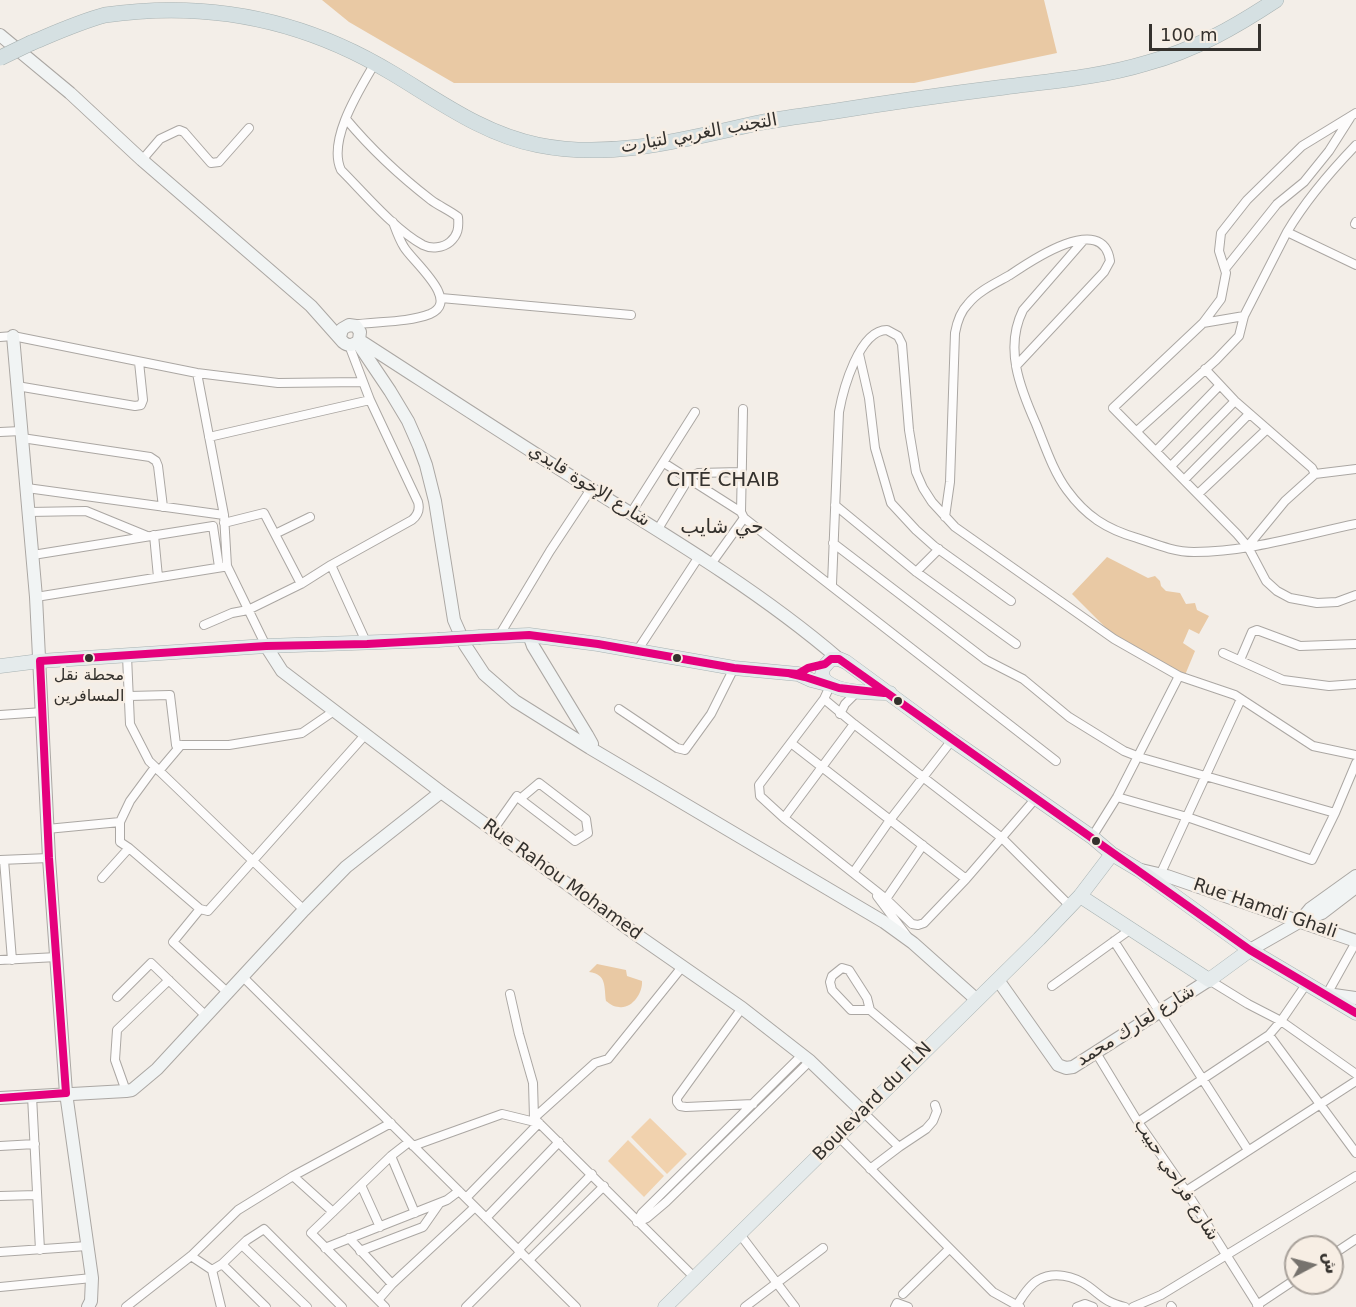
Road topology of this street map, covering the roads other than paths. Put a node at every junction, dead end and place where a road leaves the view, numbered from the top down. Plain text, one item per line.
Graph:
1 (156, 0) edge
2 (193, 0) edge
3 (1276, 0) edge
4 (171, 2) edge
5 (211, 6) junction
6 (140, 9) junction
7 (0, 35) edge
8 (0, 58) edge
9 (375, 63) junction
10 (1354, 114) edge
11 (346, 119) junction
12 (249, 128) dead end
13 (1356, 145) edge
14 (142, 160) junction
15 (393, 221) junction
16 (1287, 232) junction
17 (1083, 241) junction
18 (1356, 265) edge
19 (1225, 269) junction
20 (441, 298) junction
21 (311, 306) junction
22 (631, 315) dead end
23 (1244, 316) junction
24 (384, 321) junction
25 (1203, 323) junction
26 (351, 325) junction
27 (6, 337) edge
28 (353, 340) junction
29 (859, 353) junction
30 (139, 362) junction
31 (1016, 366) junction
32 (1204, 369) junction
33 (197, 373) junction
34 (362, 382) junction
35 (17, 386) junction
36 (1219, 386) junction
37 (370, 400) junction
38 (1235, 401) junction
39 (743, 409) dead end
40 (695, 412) dead end
41 (1249, 414) junction
42 (1266, 430) junction
43 (1137, 431) junction
44 (0, 432) edge
45 (22, 434) junction
46 (209, 437) junction
47 (1156, 451) junction
48 (664, 463) junction
49 (1171, 466) junction
50 (1356, 469) edge
51 (741, 472) junction
52 (1315, 474) junction
53 (689, 478) junction
54 (1184, 480) junction
55 (27, 488) junction
56 (591, 489) junction
57 (1198, 494) junction
58 (835, 505) junction
59 (163, 507) junction
60 (29, 512) junction
61 (631, 513) junction
62 (743, 515) junction
63 (310, 517) dead end
64 (945, 517) junction
65 (224, 519) junction
66 (1356, 524) edge
67 (658, 529) junction
68 (275, 534) junction
69 (151, 536) junction
70 (833, 543) junction
71 (1248, 547) junction
72 (939, 549) junction
73 (33, 555) junction
74 (700, 555) junction
75 (711, 564) junction
76 (331, 565) junction
77 (223, 567) junction
78 (916, 572) junction
79 (158, 577) junction
80 (301, 584) junction
81 (831, 584) junction
82 (1356, 595) edge
83 (36, 597) junction
84 (1011, 601) dead end
85 (248, 610) junction
86 (204, 625) dead end
87 (529, 635) junction
88 (499, 636) junction
89 (367, 644) junction
90 (1016, 644) dead end
91 (1356, 644) edge
92 (266, 646) junction
93 (637, 651) junction
94 (1223, 653) dead end
95 (127, 656) junction
96 (1240, 660) junction
97 (40, 661) junction
98 (835, 662) junction
99 (0, 666) edge
100 (734, 668) junction
101 (798, 674) junction
102 (1179, 676) junction
103 (1356, 684) edge
104 (841, 686) junction
105 (890, 693) junction
106 (129, 696) junction
107 (824, 699) junction
108 (1241, 699) junction
109 (620, 709) dead end
110 (334, 711) junction
111 (43, 712) junction
112 (840, 714) junction
113 (0, 715) edge
114 (854, 724) junction
115 (365, 735) junction
116 (952, 740) junction
117 (791, 743) junction
118 (181, 745) junction
119 (590, 748) junction
120 (1356, 755) edge
121 (1137, 756) junction
122 (1056, 761) dead end
123 (1356, 763) edge
124 (822, 767) junction
125 (157, 769) junction
126 (1205, 776) junction
127 (923, 778) junction
128 (441, 792) junction
129 (1117, 797) junction
130 (1036, 798) junction
131 (520, 799) junction
132 (1335, 813) junction
133 (1187, 817) junction
134 (784, 818) junction
135 (890, 820) junction
136 (120, 822) junction
137 (47, 829) junction
138 (493, 830) junction
139 (1092, 837) junction
140 (1002, 838) junction
141 (923, 845) junction
142 (129, 848) junction
143 (1112, 854) junction
144 (49, 858) junction
145 (2, 860) edge
146 (253, 861) junction
147 (1139, 870) junction
148 (853, 873) junction
149 (1160, 875) junction
150 (1356, 876) edge
151 (102, 878) dead end
152 (966, 879) junction
153 (1356, 887) edge
154 (876, 891) junction
155 (886, 899) junction
156 (1075, 901) junction
157 (200, 909) junction
158 (304, 910) junction
159 (1299, 922) junction
160 (1131, 929) junction
161 (1114, 941) junction
162 (1356, 941) edge
163 (913, 943) junction
164 (1250, 950) junction
165 (57, 957) junction
166 (0, 960) edge
167 (12, 960) junction
168 (682, 967) junction
169 (242, 976) junction
170 (169, 980) junction
171 (998, 980) junction
172 (1209, 980) junction
173 (1308, 983) junction
174 (1052, 986) dead end
175 (227, 992) junction
176 (510, 994) dead end
177 (1327, 994) junction
178 (117, 997) dead end
179 (1356, 998) edge
180 (977, 1000) junction
181 (742, 1008) junction
182 (870, 1010) junction
183 (1160, 1011) junction
184 (1356, 1013) edge
185 (206, 1016) junction
186 (1281, 1021) junction
187 (1269, 1035) junction
188 (1095, 1051) junction
189 (922, 1054) junction
190 (806, 1058) junction
191 (1356, 1074) edge
192 (1202, 1078) junction
193 (1356, 1081) edge
194 (126, 1091) junction
195 (66, 1093) junction
196 (33, 1096) junction
197 (0, 1098) edge
198 (753, 1104) junction
199 (1320, 1104) junction
200 (935, 1105) dead end
201 (862, 1111) junction
202 (537, 1120) junction
203 (1138, 1122) junction
204 (391, 1124) junction
205 (838, 1137) junction
206 (559, 1142) junction
207 (35, 1144) junction
208 (411, 1144) junction
209 (0, 1146) edge
210 (899, 1148) junction
211 (1248, 1150) junction
212 (1356, 1153) edge
213 (391, 1156) junction
214 (870, 1170) junction
215 (592, 1174) junction
216 (294, 1176) junction
217 (1356, 1176) edge
218 (361, 1185) junction
219 (604, 1185) junction
220 (1186, 1191) junction
221 (462, 1194) junction
222 (37, 1195) junction
223 (0, 1196) edge
224 (440, 1203) junction
225 (475, 1207) junction
226 (333, 1212) junction
227 (415, 1213) junction
228 (486, 1218) junction
229 (637, 1222) junction
230 (380, 1227) junction
231 (739, 1233) junction
232 (349, 1239) junction
233 (87, 1246) junction
234 (243, 1246) junction
235 (326, 1248) junction
236 (823, 1248) dead end
237 (949, 1249) junction
238 (40, 1250) junction
239 (360, 1251) junction
240 (519, 1251) junction
241 (0, 1252) edge
242 (191, 1256) junction
243 (1226, 1257) junction
244 (529, 1260) junction
245 (222, 1264) junction
246 (212, 1270) junction
247 (694, 1277) junction
248 (92, 1278) junction
249 (778, 1283) junction
250 (392, 1284) junction
251 (0, 1287) edge
252 (1284, 1288) edge
253 (903, 1294) dead end
254 (378, 1300) junction
255 (1018, 1306) edge
256 (1258, 1306) edge
257 (88, 1307) edge
258 (126, 1307) edge
259 (221, 1307) edge
260 (266, 1307) edge
261 (307, 1307) edge
262 (342, 1307) edge
263 (385, 1307) edge
264 (466, 1307) edge
265 (576, 1307) edge
266 (664, 1307) edge
267 (745, 1307) edge
268 (795, 1307) edge
269 (895, 1307) edge
270 (908, 1307) edge
271 (1077, 1307) edge
272 (1093, 1307) edge
273 (1125, 1307) edge
274 (1133, 1307) edge

1 - 6 highway
2 - 5 highway
3 - 9 highway, التجنب الغربي لتيارت
4 - 5 highway, التجنب الغربي لتيارت
4 - 6 highway, التجنب الغربي لتيارت
5 - 9 highway, التجنب الغربي لتيارت
6 - 8 highway, التجنب الغربي لتيارت, bridge
7 - 14 street, شارع الإخوة قايدي
9 - 11 street
10 - 19 street
10 - 19 street
11 - 15 street
11 - 15 street
12 - 14 street
13 - 16 street
14 - 21 street, شارع الإخوة قايدي
15 - 20 street
16 - 18 street
16 - 23 street
17 - 31 street
17 - 31 street
17 - 64 street
19 - 25 street
20 - 22 street
20 - 24 street
21 - 26 street, شارع الإخوة قايدي
21 - 28 street, شارع الإخوة قايدي
23 - 25 street
23 - 32 street
24 - 26 street
24 - 28 street
25 - 43 street
26 - 28 street
27 - 30 street
27 - 35 street
28 - 34 street
28 - 56 street, شارع الإخوة قايدي
28 - 119 street
29 - 58 street
29 - 64 street
29 - 72 street
30 - 33 street
30 - 35 street
31 - 71 street
32 - 36 street
32 - 43 street
33 - 34 street
33 - 46 street
34 - 37 street
35 - 45 street
36 - 38 street
36 - 47 street
37 - 46 street
37 - 76 street
38 - 41 street
38 - 49 street
39 - 51 street
40 - 48 street
41 - 42 street
41 - 54 street
42 - 52 street
42 - 57 street
43 - 47 street
44 - 45 street
45 - 55 street
45 - 59 street
46 - 65 street
47 - 49 street
48 - 53 street
48 - 61 street
49 - 54 street
50 - 52 street
51 - 53 street
51 - 62 street
52 - 71 street
53 - 62 street
53 - 67 street
54 - 57 street
55 - 59 street
55 - 60 street
56 - 61 street, شارع الإخوة قايدي
56 - 88 street
57 - 71 street
58 - 70 street
58 - 78 street
59 - 65 street
60 - 69 street
60 - 73 street
61 - 67 street, شارع الإخوة قايدي
62 - 75 street
62 - 81 street
63 - 68 street
64 - 102 street
65 - 68 street
65 - 77 street
66 - 71 street
67 - 74 street, شارع الإخوة قايدي
68 - 80 street
69 - 73 street
69 - 77 street
69 - 79 street
70 - 81 street
70 - 121 street
71 - 82 street
72 - 78 street
72 - 84 street
73 - 83 street
74 - 75 street, شارع الإخوة قايدي
74 - 93 street
75 - 98 street, شارع الإخوة قايدي
76 - 80 street
76 - 89 street
77 - 79 street
77 - 85 street
78 - 90 street
79 - 83 street
80 - 85 street
81 - 122 street
83 - 97 street
85 - 86 street
85 - 92 street
87 - 88 main road
87 - 93 main road
87 - 119 street
88 - 89 main road, bridge
89 - 92 main road
91 - 96 street
92 - 95 main road
92 - 110 street, Rue Rahou Mohamed
93 - 100 main road
94 - 96 street
95 - 97 main road
95 - 106 street
96 - 103 street
97 - 99 main road
97 - 111 street
98 - 101 main road
98 - 104 main road
98 - 104 main road
98 - 105 main road
100 - 101 main road
100 - 109 street
101 - 104 main road
102 - 108 street
102 - 121 street
104 - 105 main road
104 - 107 street
104 - 112 street
105 - 116 main road
106 - 118 street
106 - 125 street
107 - 112 street
107 - 117 street
108 - 120 street
108 - 126 street
110 - 115 street, Rue Rahou Mohamed
110 - 118 street
111 - 113 street
111 - 137 street
112 - 114 street
114 - 124 street
114 - 127 street
115 - 128 street, Rue Rahou Mohamed
115 - 146 street
116 - 127 street
116 - 130 main road
117 - 124 street
117 - 134 street
118 - 125 street
119 - 163 street
121 - 126 street
121 - 129 street
123 - 132 street
124 - 134 street
124 - 135 street
125 - 136 street
125 - 146 street
126 - 132 street
126 - 133 street
127 - 135 street
127 - 140 street
128 - 138 street, Rue Rahou Mohamed
128 - 158 street
129 - 133 street
129 - 139 street
130 - 139 main road
130 - 140 street
131 - 131 street
131 - 138 street
132 - 133 street
133 - 149 street
134 - 148 street
135 - 141 street
135 - 148 street
136 - 137 street
136 - 142 street
137 - 144 street
138 - 168 street, Rue Rahou Mohamed
139 - 143 main road
140 - 152 street
140 - 156 street
141 - 152 street
141 - 155 street
142 - 151 street
142 - 157 street
143 - 147 main road
143 - 156 main road, Boulevard du FLN
144 - 145 street
144 - 165 street
145 - 167 street
146 - 157 street
146 - 158 street
147 - 149 street, Rue Hamdi Ghali
147 - 164 main road
148 - 154 street
149 - 159 street, Rue Hamdi Ghali
150 - 159 street
152 - 155 street
153 - 159 street
154 - 155 street
154 - 163 street
156 - 160 main road
156 - 171 main road, Boulevard du FLN
157 - 175 street
158 - 169 street
159 - 162 street, Rue Hamdi Ghali
159 - 164 street
160 - 161 street
160 - 172 main road
161 - 174 street
161 - 183 street
162 - 177 street
163 - 180 street
164 - 172 main road
164 - 173 main road
165 - 167 street
165 - 195 street
166 - 167 street
168 - 181 street, Rue Rahou Mohamed
168 - 202 street
169 - 175 street
169 - 204 street
170 - 178 street
170 - 185 street
170 - 194 street
171 - 180 main road, Boulevard du FLN
171 - 188 street, شارع لعارك محمد
172 - 183 street, شارع لعارك محمد
172 - 186 street
173 - 177 main road
173 - 186 street
175 - 185 street
176 - 202 street
177 - 179 street
177 - 184 main road
180 - 189 main road, Boulevard du FLN
181 - 190 street, Rue Rahou Mohamed
181 - 198 street
182 - 182 street
182 - 189 street
183 - 188 street, شارع لعارك محمد
183 - 192 street
185 - 194 street
186 - 187 street
186 - 191 street
187 - 192 street
187 - 199 street
188 - 203 street, شارع فراحي حبيب
189 - 201 main road, Boulevard du FLN
190 - 198 street
190 - 201 street, Rue Rahou Mohamed
190 - 229 street
192 - 203 street
192 - 211 street
193 - 199 street
194 - 195 street
195 - 196 street
195 - 233 street
196 - 197 street
196 - 207 street
198 - 229 street
199 - 211 street
199 - 212 street
200 - 210 street
201 - 205 main road, Boulevard du FLN
201 - 210 street
202 - 206 street
202 - 208 street
202 - 221 street
203 - 220 street, شارع فراحي حبيب
204 - 208 street
204 - 216 street
205 - 214 street
205 - 231 main road, Boulevard du FLN
206 - 215 street
206 - 228 street
207 - 209 street
207 - 222 street
208 - 213 street
208 - 221 street
210 - 214 street
211 - 220 street
213 - 218 street
213 - 227 street
214 - 237 street
215 - 219 street
215 - 240 street
216 - 226 street
216 - 242 street
217 - 243 street
218 - 226 street
218 - 230 street
219 - 229 street
219 - 244 street
220 - 243 street, شارع فراحي حبيب
221 - 224 street
221 - 225 street
222 - 223 street
222 - 238 street
224 - 227 street
224 - 239 street
225 - 228 street
225 - 250 street
226 - 235 street
227 - 230 street
228 - 240 street
229 - 247 street
230 - 232 street
231 - 247 main road, Boulevard du FLN
231 - 249 street
232 - 235 street
232 - 239 street
233 - 238 street
233 - 248 street
234 - 245 street
234 - 261 street
234 - 262 street
235 - 254 street
236 - 249 street
237 - 253 street
237 - 255 street
238 - 241 street
239 - 250 street
240 - 244 street
240 - 264 street
242 - 246 street
242 - 258 street
243 - 256 street, شارع فراحي حبيب
243 - 274 street
244 - 265 street
245 - 246 street
245 - 260 street
246 - 259 street
247 - 266 main road, Boulevard du FLN
248 - 251 street
248 - 257 street
249 - 267 street
249 - 268 street
250 - 254 street
252 - 256 street
254 - 263 street
255 - 273 street
269 - 270 street
271 - 272 street

